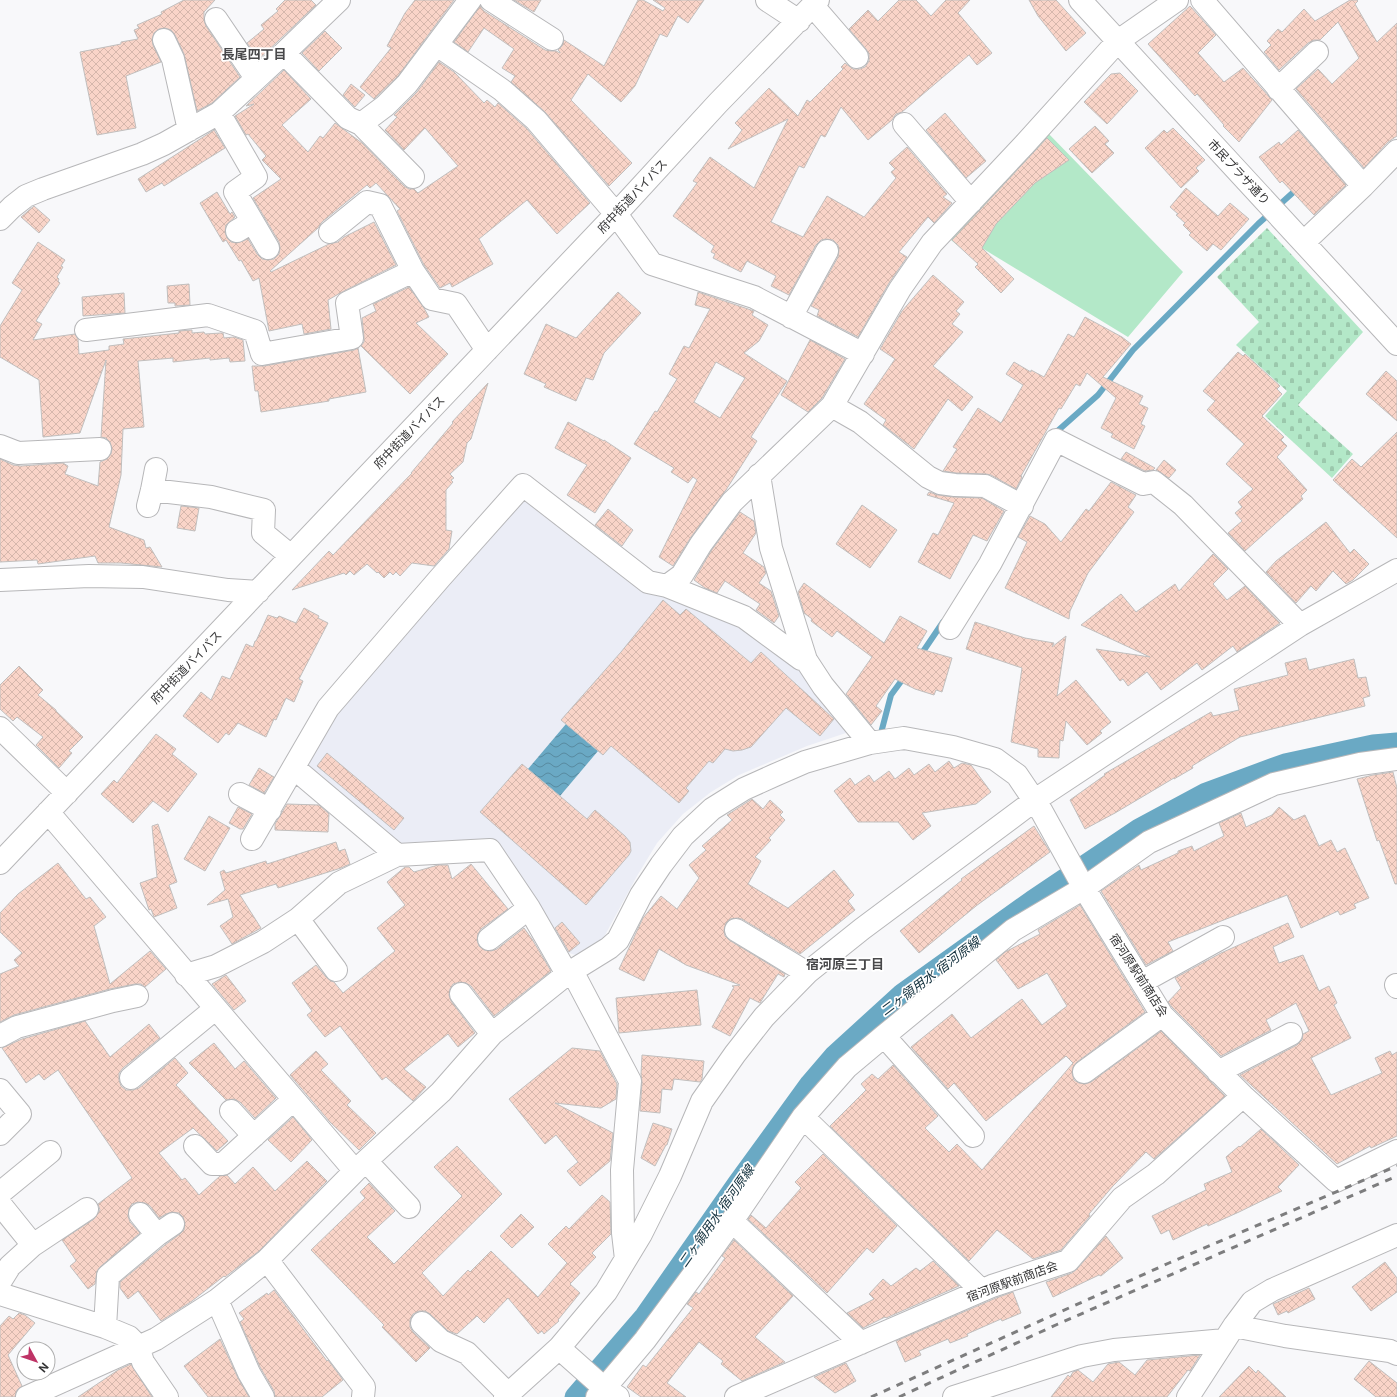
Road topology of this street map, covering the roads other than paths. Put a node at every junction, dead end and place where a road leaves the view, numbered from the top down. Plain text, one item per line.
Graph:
1 (339, 0) edge
2 (470, 0) edge
3 (491, 0) edge
4 (767, 0) edge
5 (1080, 0) edge
6 (1177, 0) edge
7 (1202, 0) edge
8 (810, 9) edge
9 (216, 19) dead end
10 (552, 39) dead end
11 (164, 40) dead end
12 (1118, 41) junction
13 (437, 45) junction
14 (1317, 52) dead end
15 (284, 53) junction
16 (856, 56) dead end
17 (256, 78) junction
18 (1278, 89) junction
19 (219, 113) junction
20 (361, 124) junction
21 (904, 124) dead end
22 (189, 130) junction
23 (1397, 151) edge
24 (414, 177) dead end
25 (1362, 186) junction
26 (971, 202) junction
27 (616, 214) junction
28 (0, 219) edge
29 (330, 232) dead end
30 (1304, 242) junction
31 (268, 248) dead end
32 (827, 251) dead end
33 (413, 271) junction
34 (791, 317) junction
35 (86, 330) dead end
36 (1397, 344) edge
37 (486, 350) junction
38 (863, 354) junction
39 (832, 406) junction
40 (0, 446) edge
41 (100, 449) dead end
42 (759, 475) junction
43 (152, 488) dead end
44 (1022, 506) junction
45 (291, 556) junction
46 (1397, 570) edge
47 (0, 580) edge
48 (666, 586) junction
49 (258, 592) junction
50 (1300, 625) junction
51 (950, 628) dead end
52 (806, 660) junction
53 (0, 728) edge
54 (870, 743) junction
55 (1397, 759) edge
56 (294, 768) junction
57 (67, 792) junction
58 (240, 794) dead end
59 (1035, 800) junction
60 (270, 810) junction
61 (48, 812) junction
62 (252, 840) dead end
63 (397, 855) junction
64 (0, 863) edge
65 (1078, 876) junction
66 (529, 908) junction
67 (298, 919) junction
68 (736, 930) dead end
69 (1223, 937) dead end
70 (489, 939) dead end
71 (336, 970) dead end
72 (570, 973) junction
73 (807, 974) junction
74 (186, 975) junction
75 (1142, 982) junction
76 (461, 994) dead end
77 (137, 996) dead end
78 (215, 1009) junction
79 (1162, 1015) junction
80 (492, 1034) junction
81 (1291, 1034) dead end
82 (0, 1036) edge
83 (884, 1036) junction
84 (1084, 1072) dead end
85 (1218, 1072) junction
86 (131, 1078) dead end
87 (0, 1090) edge
88 (1244, 1096) junction
89 (293, 1100) junction
90 (230, 1111) dead end
91 (803, 1117) junction
92 (0, 1134) edge
93 (254, 1136) junction
94 (973, 1136) dead end
95 (195, 1146) dead end
96 (1397, 1151) edge
97 (50, 1152) dead end
98 (360, 1166) junction
99 (0, 1193) edge
100 (0, 1204) edge
101 (409, 1207) dead end
102 (87, 1209) dead end
103 (140, 1214) dead end
104 (732, 1221) junction
105 (1397, 1235) edge
106 (33, 1245) junction
107 (626, 1259) junction
108 (267, 1260) junction
109 (0, 1282) edge
110 (981, 1290) junction
111 (0, 1294) edge
112 (217, 1300) junction
113 (422, 1323) dead end
114 (105, 1327) junction
115 (1230, 1333) junction
116 (861, 1343) junction
117 (138, 1346) junction
118 (564, 1352) junction
119 (1397, 1354) edge
120 (605, 1391) edge
121 (506, 1396) edge
122 (27, 1397) edge
123 (167, 1397) edge
124 (262, 1397) edge
125 (363, 1397) edge
126 (736, 1397) edge
127 (954, 1397) edge
128 (1188, 1397) edge

1 - 15 street
2 - 13 street
3 - 10 street
4 - 8 street
5 - 12 street, 市民プラザ通り
6 - 12 street
7 - 18 street
8 - 16 street
8 - 27 street, 府中街道バイパス
9 - 17 street
11 - 22 street
12 - 26 street
12 - 30 street, 市民プラザ通り
13 - 20 street
13 - 27 street
14 - 18 street
15 - 17 street
15 - 20 street
17 - 19 street
18 - 25 street
19 - 22 street
19 - 31 street
20 - 24 street
21 - 26 street
22 - 28 street
23 - 25 street
25 - 30 street
26 - 38 street
27 - 34 street
27 - 37 street, 府中街道バイパス
29 - 33 street
30 - 36 street, 市民プラザ通り
32 - 34 street
33 - 35 street
33 - 37 street
34 - 38 street
37 - 45 street, 府中街道バイパス
38 - 39 street
39 - 42 street
39 - 44 street
40 - 41 street
42 - 48 street
42 - 52 street
43 - 45 street
44 - 50 street
44 - 51 street
45 - 49 street, 府中街道バイパス
46 - 50 street
47 - 49 street
48 - 52 street
48 - 56 street
49 - 57 street, 府中街道バイパス
50 - 59 street
52 - 54 street
53 - 57 street
54 - 59 street, 宿河原駅前商店会
54 - 72 street, 宿河原駅前商店会
55 - 65 street
56 - 60 street
56 - 63 street
57 - 61 street, 府中街道バイパス
58 - 60 street
59 - 65 street, 宿河原駅前商店会
59 - 73 street
60 - 62 street
61 - 64 street, 府中街道バイパス
61 - 74 street
63 - 66 street
63 - 67 street
65 - 75 street, 宿河原駅前商店会
65 - 83 street
66 - 70 street
66 - 72 street
67 - 71 street
67 - 74 street
68 - 73 street
69 - 75 street
72 - 80 street, 宿河原駅前商店会
72 - 107 street
73 - 107 street
74 - 78 street
75 - 79 street, 宿河原駅前商店会
76 - 80 street
77 - 82 street
78 - 86 street
78 - 89 street
79 - 84 street
79 - 85 street, 宿河原駅前商店会
80 - 98 street, 宿河原駅前商店会
81 - 85 street
83 - 91 street
83 - 94 street
85 - 88 street, 宿河原駅前商店会
87 - 92 street
88 - 96 street, 宿河原駅前商店会
88 - 110 street, 宿河原駅前商店会
89 - 93 street
89 - 98 street
90 - 93 street
91 - 104 street
91 - 110 street
93 - 95 street
97 - 99 street
98 - 101 street
98 - 108 street, 宿河原駅前商店会
100 - 106 street
102 - 106 street
103 - 114 street
104 - 116 street
104 - 120 street
105 - 115 street
106 - 109 street
107 - 118 street
108 - 112 street, 宿河原駅前商店会
108 - 125 street
110 - 116 street, 宿河原駅前商店会
111 - 114 street
112 - 117 street, 宿河原駅前商店会
112 - 124 street
113 - 121 street
114 - 117 street
115 - 119 street
115 - 127 street
115 - 128 street
116 - 126 street, 宿河原駅前商店会
117 - 122 street, 宿河原駅前商店会
117 - 123 street
118 - 120 street
118 - 121 street

